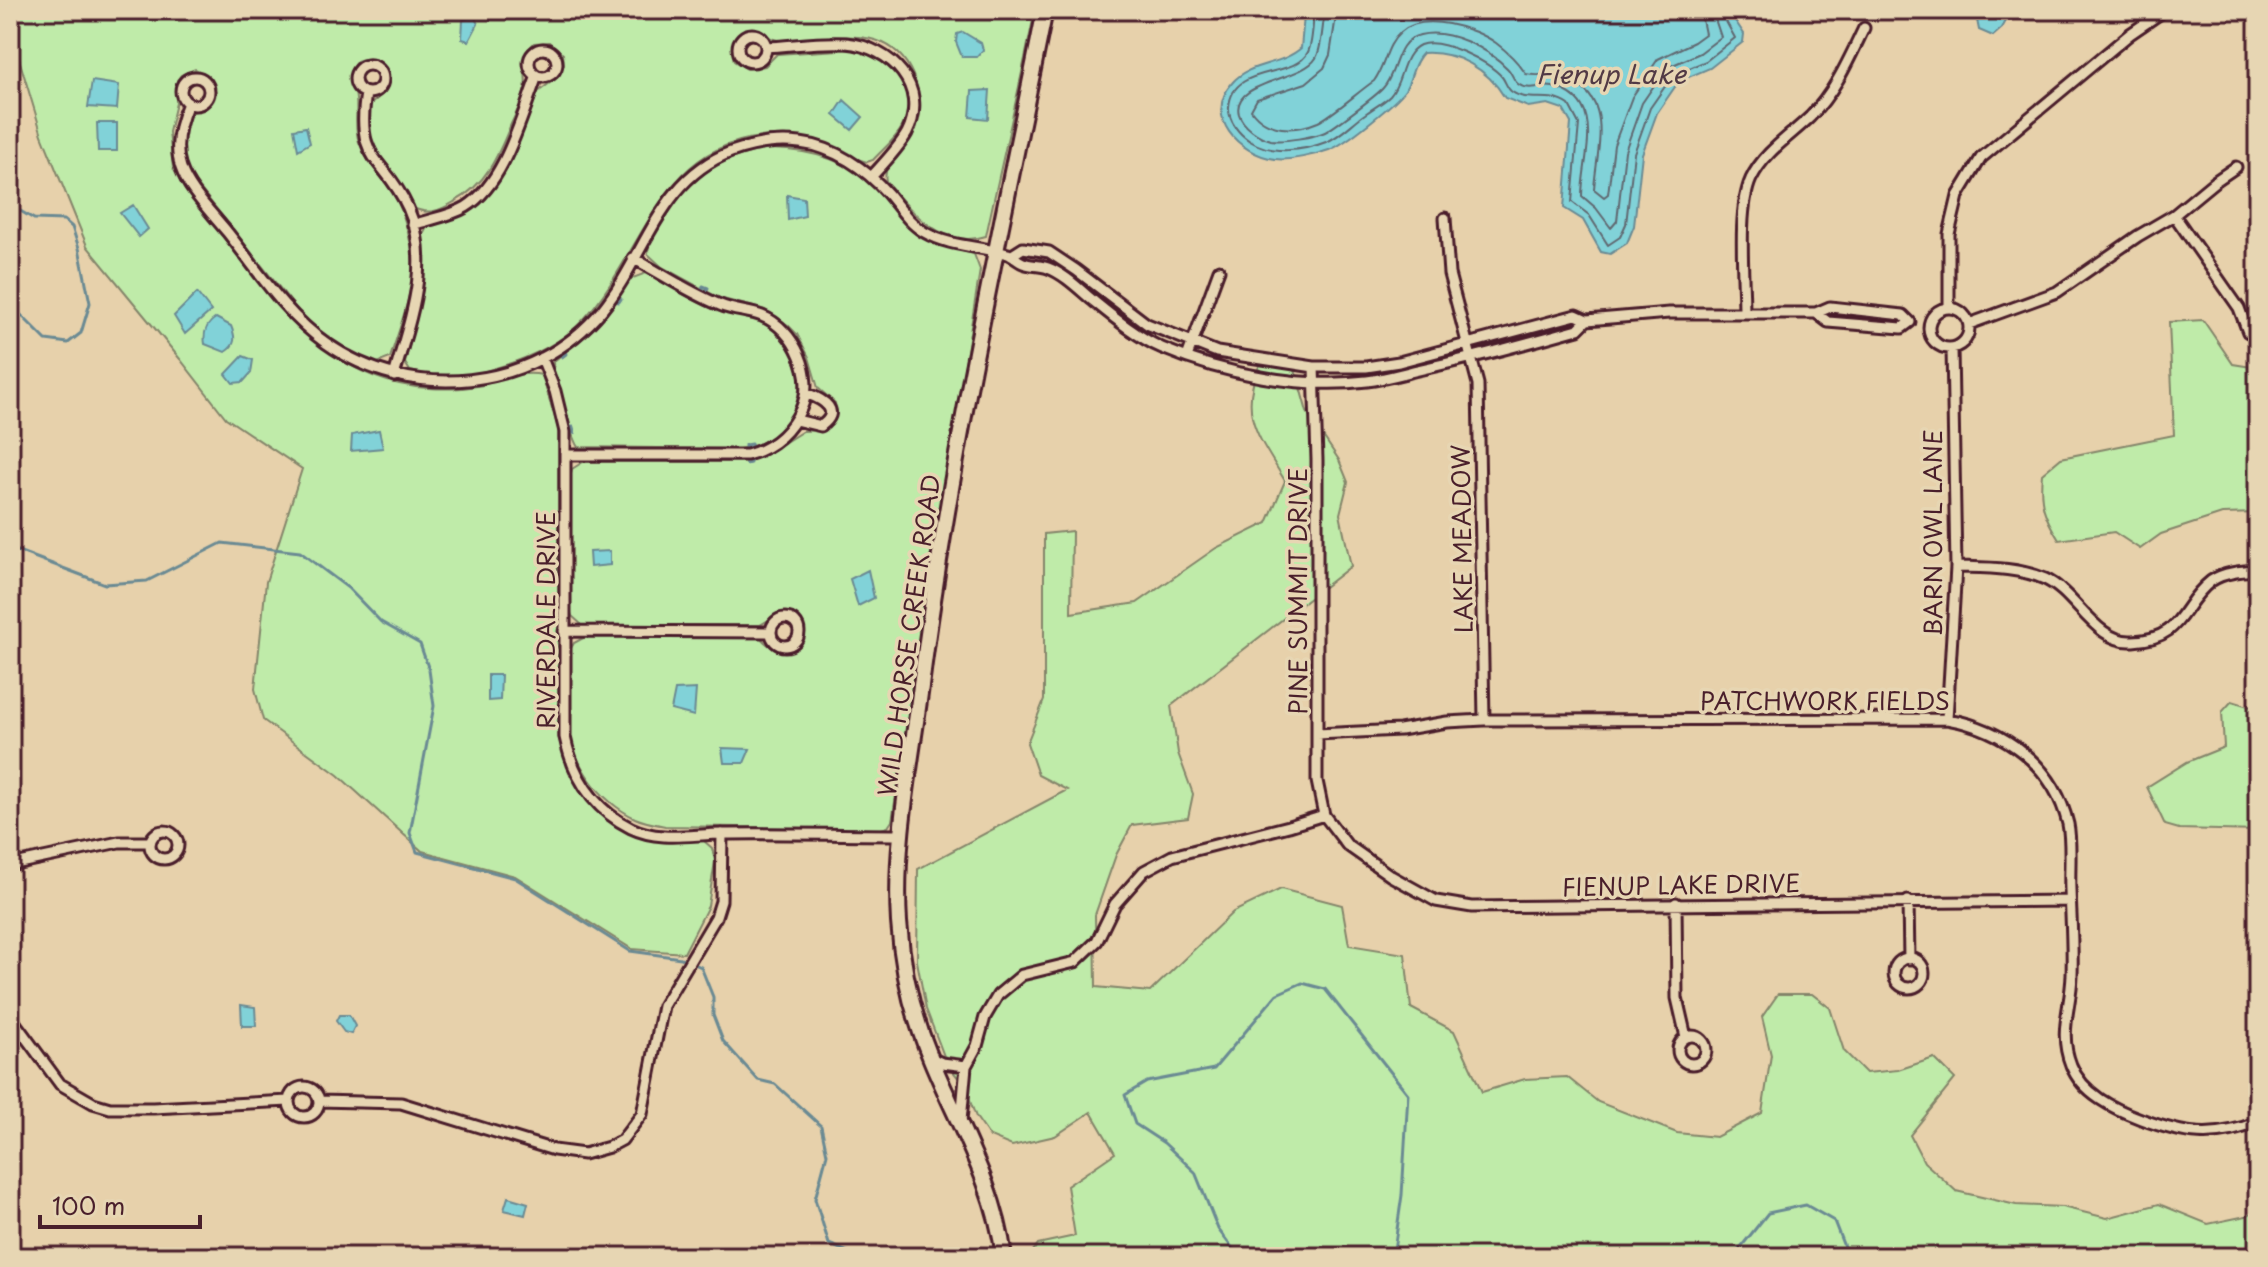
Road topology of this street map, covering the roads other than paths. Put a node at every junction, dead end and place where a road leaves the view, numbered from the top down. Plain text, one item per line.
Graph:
1 (1045, 10) edge
2 (2165, 10) edge
3 (1864, 28) dead end
4 (766, 47) dead end
5 (537, 76) dead end
6 (366, 93) dead end
7 (188, 103) dead end
8 (2236, 167) dead end
9 (872, 176) junction
10 (2174, 215) junction
11 (1445, 218) dead end
12 (413, 225) junction
13 (1005, 254) junction
14 (633, 258) junction
15 (1219, 270) dead end
16 (1949, 307) junction
17 (1744, 313) junction
18 (1816, 313) junction
19 (1587, 320) junction
20 (1910, 322) junction
21 (1929, 323) junction
22 (1969, 324) junction
23 (2248, 332) dead end
24 (1193, 343) junction
25 (1468, 344) junction
26 (1952, 348) junction
27 (1187, 357) junction
28 (542, 358) junction
29 (1471, 358) junction
30 (1314, 367) junction
31 (394, 376) junction
32 (1314, 383) junction
33 (808, 394) junction
34 (796, 420) junction
35 (565, 455) junction
36 (1956, 567) junction
37 (2258, 570) edge
38 (564, 631) junction
39 (771, 632) dead end
40 (1947, 719) junction
41 (1484, 720) junction
42 (1317, 734) junction
43 (1324, 815) junction
44 (722, 834) junction
45 (902, 835) junction
46 (150, 842) dead end
47 (10, 865) edge
48 (1908, 901) junction
49 (2070, 901) junction
50 (1676, 903) junction
51 (1909, 959) dead end
52 (10, 1016) edge
53 (1686, 1037) dead end
54 (930, 1058) junction
55 (966, 1066) junction
56 (289, 1101) junction
57 (319, 1101) junction
58 (2258, 1122) edge
59 (961, 1123) junction
60 (1004, 1250) edge

1 - 13 main road, WILD HORSE CREEK ROAD
2 - 16 street
3 - 17 street
4 - 9 street
5 - 12 street
6 - 12 street
7 - 31 street
8 - 10 street
9 - 13 street
9 - 14 street
10 - 22 street
10 - 23 street
11 - 25 street, LAKE MEADOW
12 - 31 street
13 - 24 street
13 - 27 street
13 - 45 main road, WILD HORSE CREEK ROAD
14 - 28 street
14 - 33 street
15 - 24 street
16 - 21 street
16 - 22 street
17 - 18 street
17 - 19 street
18 - 20 street
18 - 20 street
19 - 25 street
19 - 29 street
20 - 21 street
21 - 26 street
22 - 26 street
24 - 27 street
24 - 30 street
25 - 29 street, LAKE MEADOW
25 - 30 street
26 - 36 street, BARN OWL LANE
27 - 32 street
28 - 31 street
28 - 35 street, RIVERDALE DRIVE
29 - 32 street
29 - 41 street, LAKE MEADOW
30 - 32 street, PINE SUMMIT DRIVE
32 - 42 street, PINE SUMMIT DRIVE
33 - 34 street
33 - 34 street
34 - 35 street
35 - 38 street, RIVERDALE DRIVE
36 - 37 street
36 - 40 street, BARN OWL LANE
38 - 39 street
38 - 44 street, RIVERDALE DRIVE
40 - 41 street, PATCHWORK FIELDS
40 - 49 street, PATCHWORK FIELDS
41 - 42 street, PATCHWORK FIELDS
42 - 43 street, PINE SUMMIT DRIVE
43 - 50 street, FIENUP LAKE DRIVE
43 - 55 street
44 - 45 street, RIVERDALE DRIVE
44 - 57 street
45 - 54 main road, WILD HORSE CREEK ROAD
46 - 47 street
48 - 49 street, FIENUP LAKE DRIVE
48 - 50 street, FIENUP LAKE DRIVE
48 - 51 street
49 - 58 street, PATCHWORK FIELDS
50 - 53 street
52 - 56 street
54 - 55 street
54 - 59 main road, WILD HORSE CREEK ROAD
55 - 59 street
56 - 57 street
56 - 57 street
59 - 60 main road, WILD HORSE CREEK ROAD

